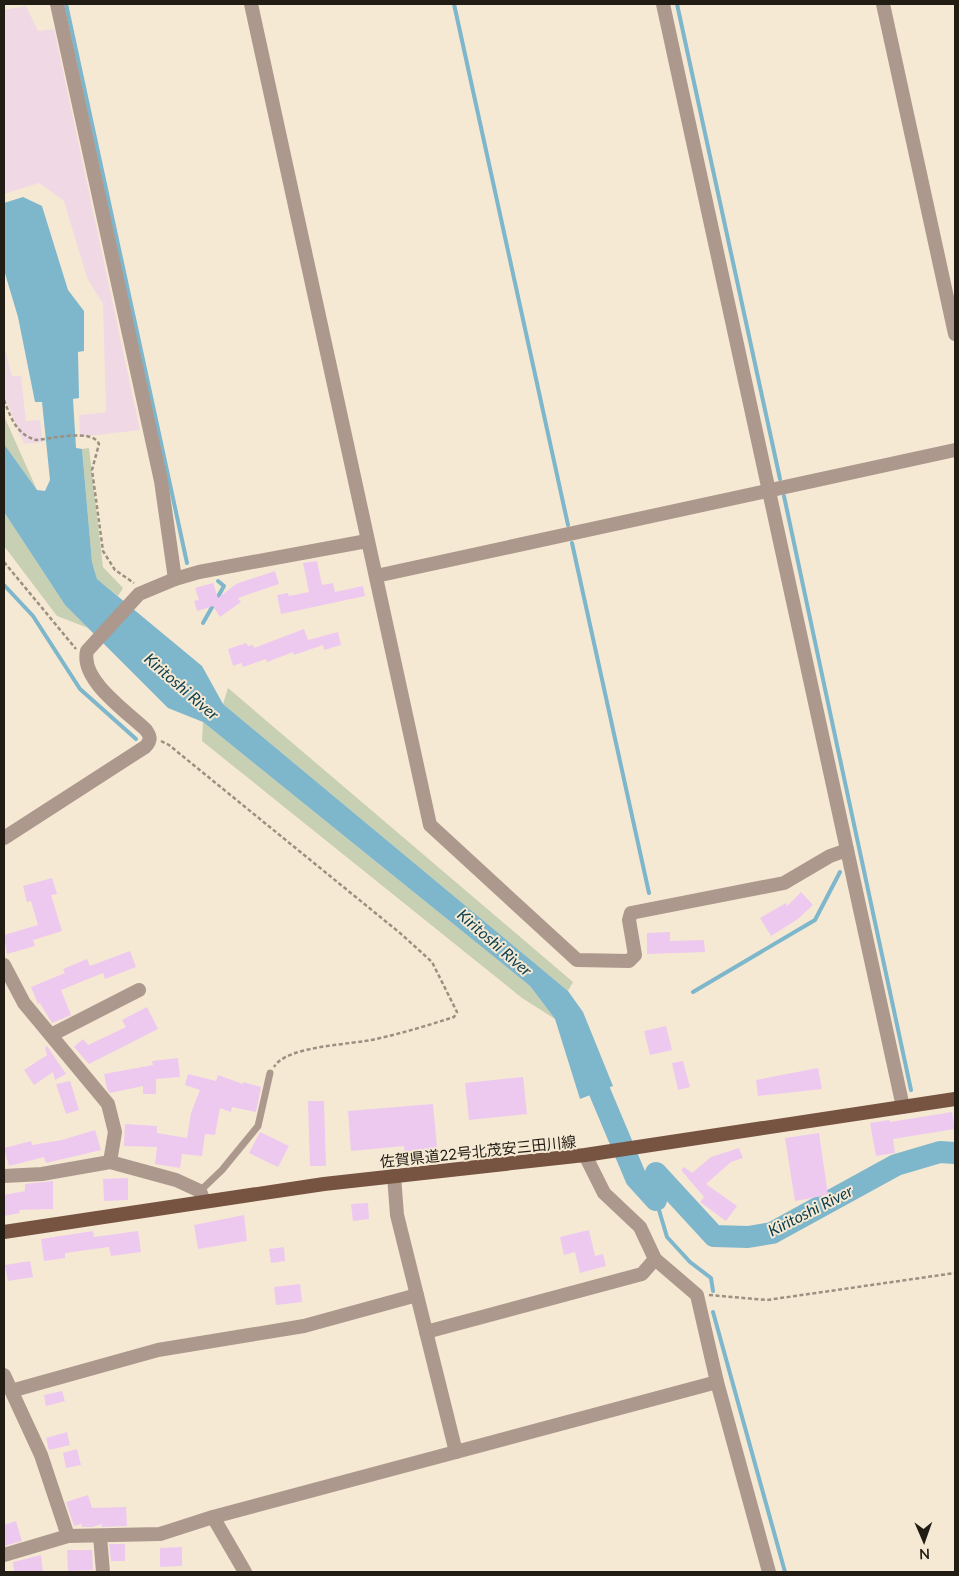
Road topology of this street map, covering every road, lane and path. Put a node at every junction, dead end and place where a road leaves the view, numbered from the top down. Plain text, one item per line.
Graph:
1 (57, 4) edge
2 (252, 4) edge
3 (663, 4) edge
4 (883, 4) edge
5 (955, 334) edge
6 (4, 400) edge
7 (955, 450) edge
8 (768, 491) junction
9 (368, 541) junction
10 (4, 562) edge
11 (376, 576) junction
12 (175, 579) junction
13 (143, 592) junction
14 (86, 655) junction
15 (150, 736) junction
16 (4, 838) edge
17 (847, 850) junction
18 (4, 965) edge
19 (139, 990) dead end
20 (51, 1035) junction
21 (270, 1073) joint
22 (955, 1099) edge
23 (903, 1107) junction
24 (589, 1154) junction
25 (110, 1162) junction
26 (4, 1176) edge
27 (394, 1176) junction
28 (202, 1196) junction
29 (4, 1232) edge
30 (654, 1259) junction
31 (955, 1273) edge
32 (697, 1294) junction
33 (417, 1295) junction
34 (426, 1332) junction
35 (4, 1375) edge
36 (718, 1382) junction
37 (13, 1394) junction
38 (456, 1452) junction
39 (213, 1517) junction
40 (68, 1536) junction
41 (100, 1536) junction
42 (4, 1555) edge
43 (102, 1572) edge
44 (245, 1572) edge
45 (769, 1572) edge

1 - 12 street
2 - 9 street
3 - 8 street
4 - 5 street
6 - 13 path
7 - 8 street
8 - 11 street
8 - 17 street
9 - 11 street
9 - 12 street
10 - 14 path
11 - 17 street
12 - 13 street
13 - 14 street
14 - 15 street
15 - 16 street
15 - 21 path
17 - 23 street
18 - 20 street
19 - 20 street
20 - 25 street
21 - 28 lane
22 - 23 main road, 佐賀県道22号北茂安三田川線
23 - 24 main road, 佐賀県道22号北茂安三田川線
24 - 27 main road, 佐賀県道22号北茂安三田川線
24 - 30 street
25 - 26 street
25 - 28 street
27 - 28 main road, 佐賀県道22号北茂安三田川線
27 - 33 street
28 - 29 main road, 佐賀県道22号北茂安三田川線
30 - 32 street
30 - 34 street
31 - 32 path
32 - 36 street
33 - 34 street
33 - 37 street
34 - 38 street
35 - 37 street
36 - 38 street
36 - 45 street
37 - 40 street
38 - 39 street
39 - 41 street
39 - 44 street
40 - 41 street
40 - 42 street
41 - 43 street

